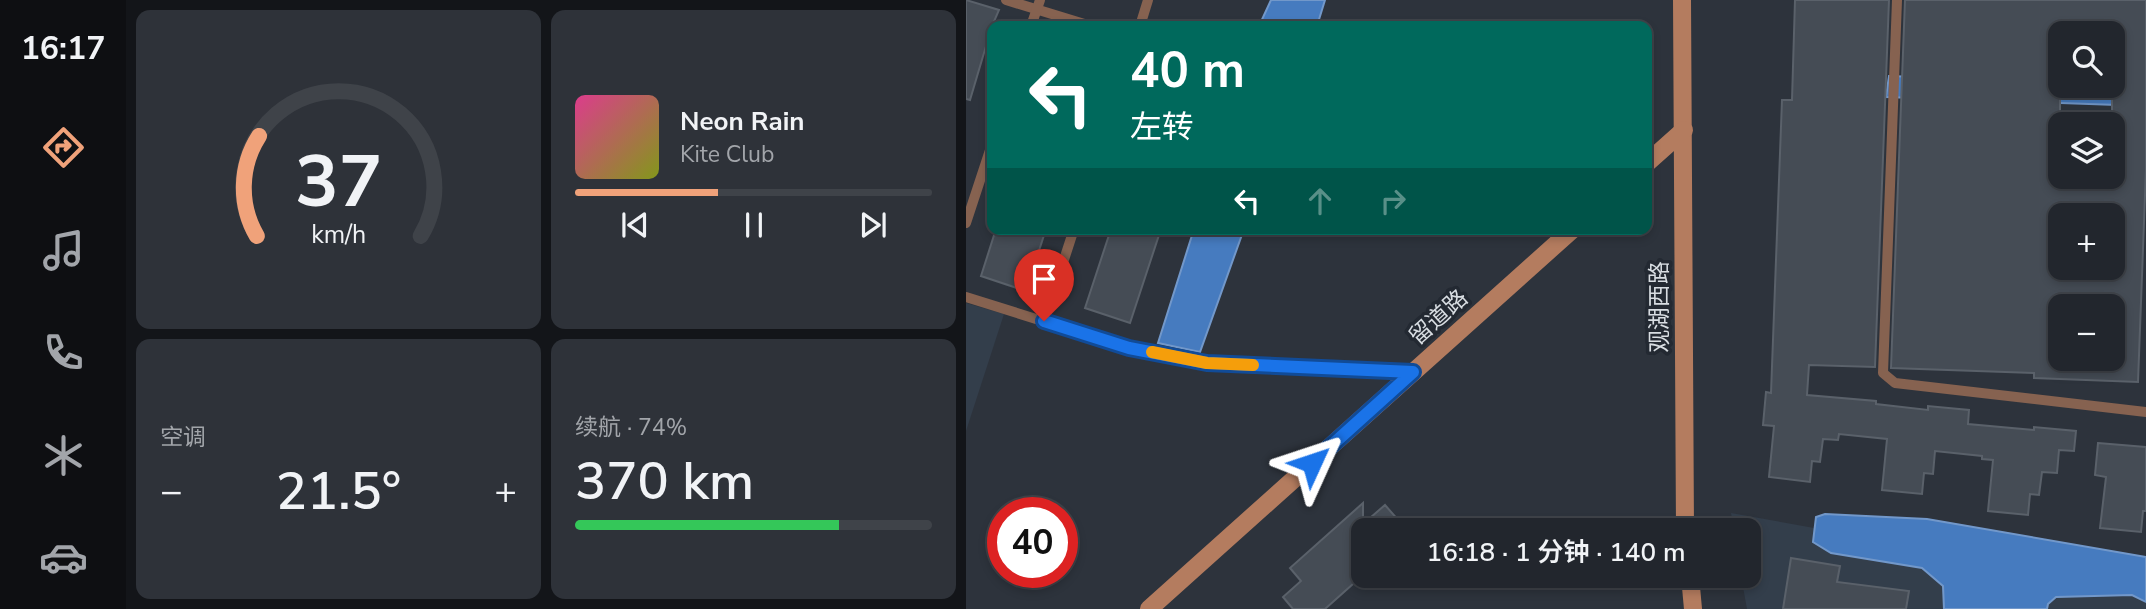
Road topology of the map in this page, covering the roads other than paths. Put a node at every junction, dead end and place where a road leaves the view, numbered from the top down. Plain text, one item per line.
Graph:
1 (1006, 0) edge
2 (1148, 0) edge
3 (1682, 0) edge
4 (1897, 0) edge
5 (1038, 5) edge
6 (1078, 21) edge
7 (1142, 21) edge
8 (1684, 130) junction
9 (987, 159) edge
10 (1652, 159) edge
11 (966, 223) edge
12 (1072, 235) edge
13 (1566, 235) edge
14 (966, 297) edge
15 (1044, 321) junction
16 (1413, 372) junction
17 (2146, 412) edge
18 (1685, 518) edge
19 (1691, 588) edge
20 (1149, 609) edge
21 (1693, 609) edge

1 - 5 lane
2 - 7 lane
3 - 8 street, 观湖西路
4 - 17 lane
5 - 6 lane
8 - 10 street
8 - 18 street, 观湖西路
9 - 11 lane
12 - 15 lane
13 - 16 street, 留道路
14 - 15 lane
15 - 16 lane
16 - 20 street, 留道路
19 - 21 street

